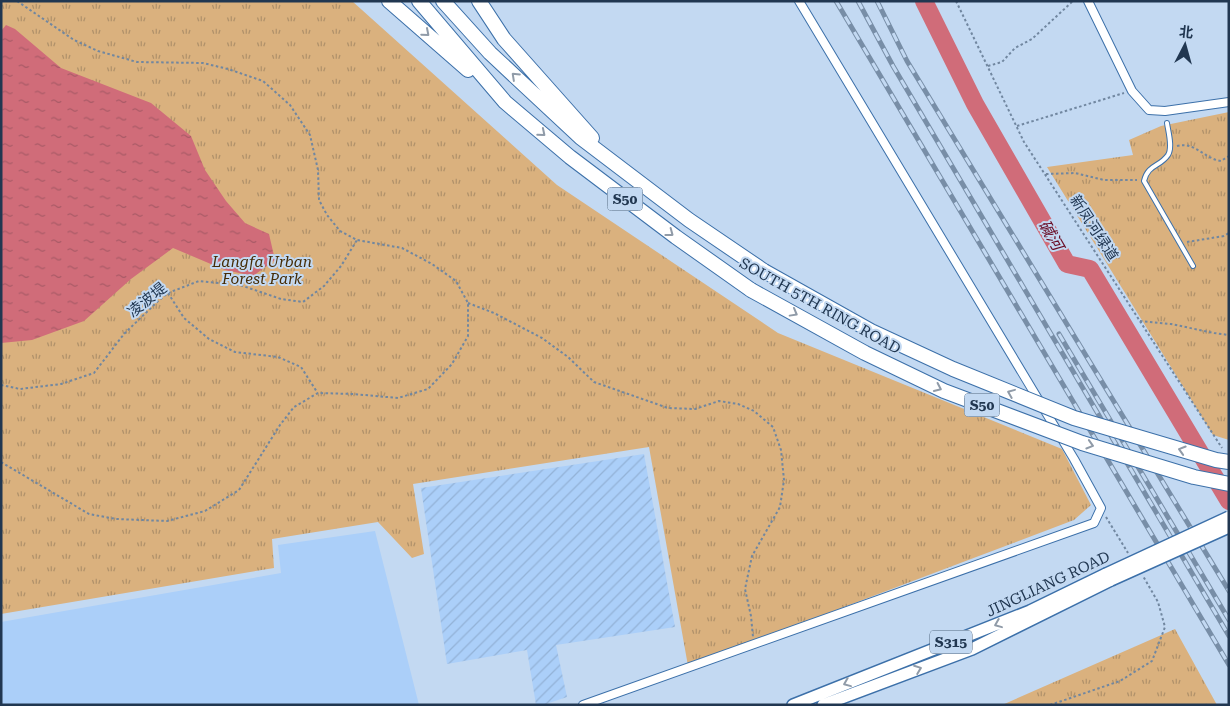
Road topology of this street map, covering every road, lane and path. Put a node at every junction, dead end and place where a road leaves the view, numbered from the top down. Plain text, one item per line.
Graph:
1 (17, 1) edge
2 (389, 1) edge
3 (418, 1) edge
4 (444, 1) edge
5 (479, 1) edge
6 (799, 1) edge
7 (956, 1) edge
8 (1073, 1) edge
9 (1088, 1) edge
10 (988, 66) junction
11 (1132, 91) junction
12 (505, 102) junction
13 (1229, 102) edge
14 (1167, 123) dead end
15 (1017, 126) junction
16 (1170, 148) junction
17 (1229, 156) edge
18 (618, 166) junction
19 (1046, 174) junction
20 (1144, 180) junction
21 (1229, 234) edge
22 (357, 240) junction
23 (1180, 243) junction
24 (1193, 266) dead end
25 (168, 293) junction
26 (468, 303) junction
27 (1140, 321) junction
28 (1229, 335) edge
29 (1, 385) edge
30 (318, 393) junction
31 (1226, 456) edge
32 (1, 462) edge
33 (1229, 484) edge
34 (1101, 508) junction
35 (1229, 517) edge
36 (1229, 527) edge
37 (1130, 556) dead end
38 (1140, 572) dead end
39 (1108, 577) junction
40 (753, 644) junction
41 (583, 705) edge
42 (793, 705) edge
43 (823, 705) edge
44 (1050, 705) edge

1 - 22 path
2 -> 12 highway
3 - 12 highway, SOUTH 5TH RING ROAD / S50
18 -> 4 highway, SOUTH 5TH RING ROAD / S50
5 - 18 highway
6 - 34 street
7 - 10 path, 新凤河绿道
8 - 10 path
9 - 11 street
10 - 15 path, 新凤河绿道
11 - 13 street
11 - 15 path
12 -> 33 highway, SOUTH 5TH RING ROAD / S50, bridge
14 - 16 lane
15 - 19 path, 新凤河绿道
16 - 17 path
16 - 20 lane
31 -> 18 highway, SOUTH 5TH RING ROAD / S50, bridge
19 - 20 path
19 - 27 path, 新凤河绿道
20 - 23 lane
21 - 23 path
22 - 25 path, 凌波堤
22 - 26 path
23 - 24 lane
25 - 29 path, 凌波堤
25 - 30 path
26 - 30 path
26 - 40 path
27 - 28 path
27 - 31 path, 新凤河绿道
30 - 32 path
34 - 37 path
34 - 40 street
35 - 39 main road, JINGLIANG ROAD / S315, bridge
36 - 39 main road, JINGLIANG ROAD / S315, bridge
38 - 44 path
39 -> 42 main road, JINGLIANG ROAD / S315
43 -> 39 main road, JINGLIANG ROAD / S315
40 - 41 street

